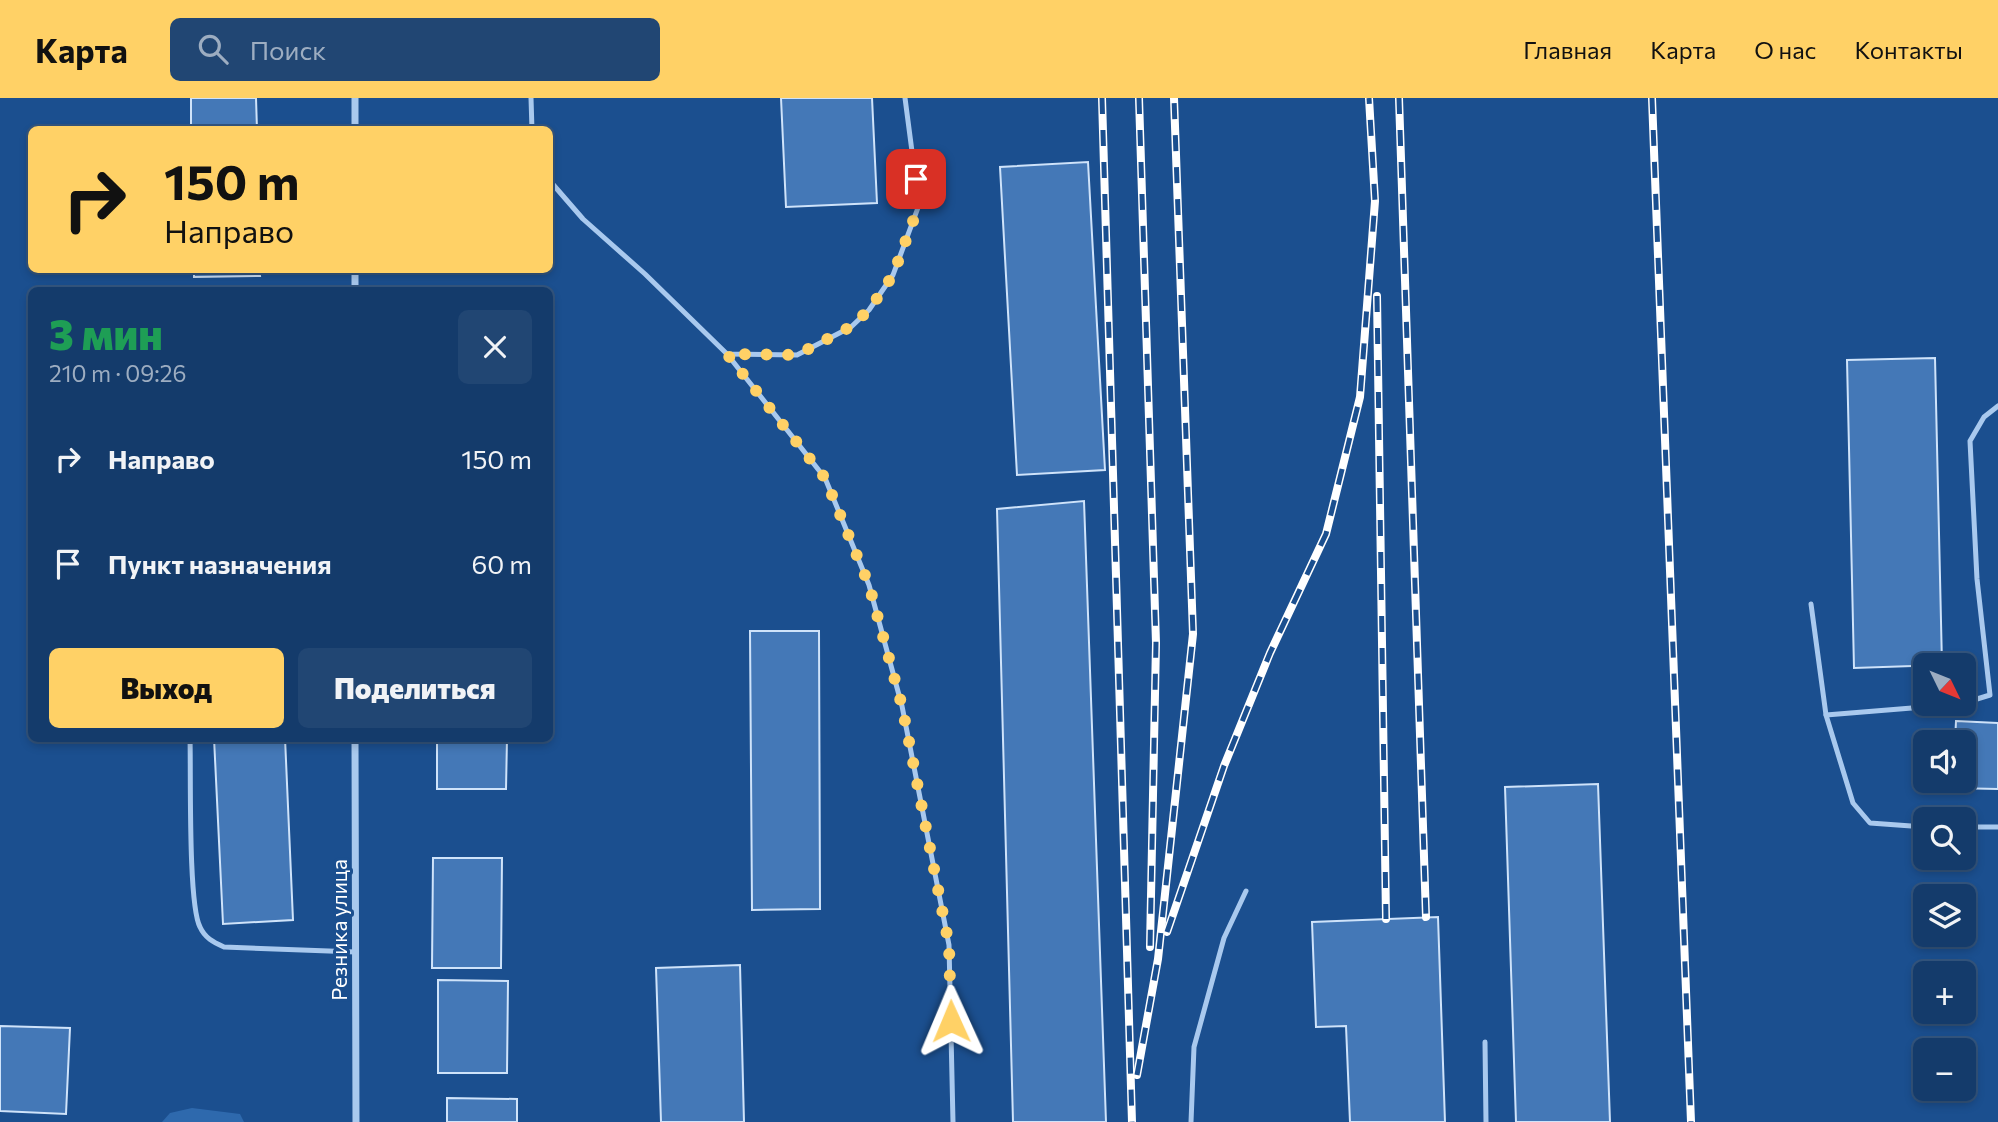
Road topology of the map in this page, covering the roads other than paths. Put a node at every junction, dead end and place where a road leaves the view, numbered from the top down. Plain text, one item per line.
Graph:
1 (355, 98) edge
2 (531, 98) edge
3 (905, 98) edge
4 (355, 126) edge
5 (532, 126) edge
6 (553, 184) edge
7 (727, 354) junction
8 (1998, 406) edge
9 (1811, 604) dead end
10 (1990, 695) junction
11 (1998, 695) edge
12 (1976, 699) edge
13 (1913, 707) edge
14 (1826, 715) junction
15 (190, 742) edge
16 (355, 742) edge
17 (1913, 826) edge
18 (1976, 827) edge
19 (1998, 827) edge
20 (1246, 891) dead end
21 (356, 952) junction
22 (1485, 1041) dead end
23 (356, 1122) edge
24 (953, 1122) edge
25 (1191, 1122) edge
26 (1486, 1122) edge

1 - 4 street
2 - 5 lane
3 - 7 lane
6 - 7 lane
7 - 24 lane
8 - 10 lane
9 - 14 lane
10 - 11 lane
10 - 12 lane
13 - 14 lane
14 - 17 lane
15 - 21 lane
16 - 21 street, Резника улица
18 - 19 lane
20 - 25 lane
21 - 23 street, Резника улица
22 - 26 lane

